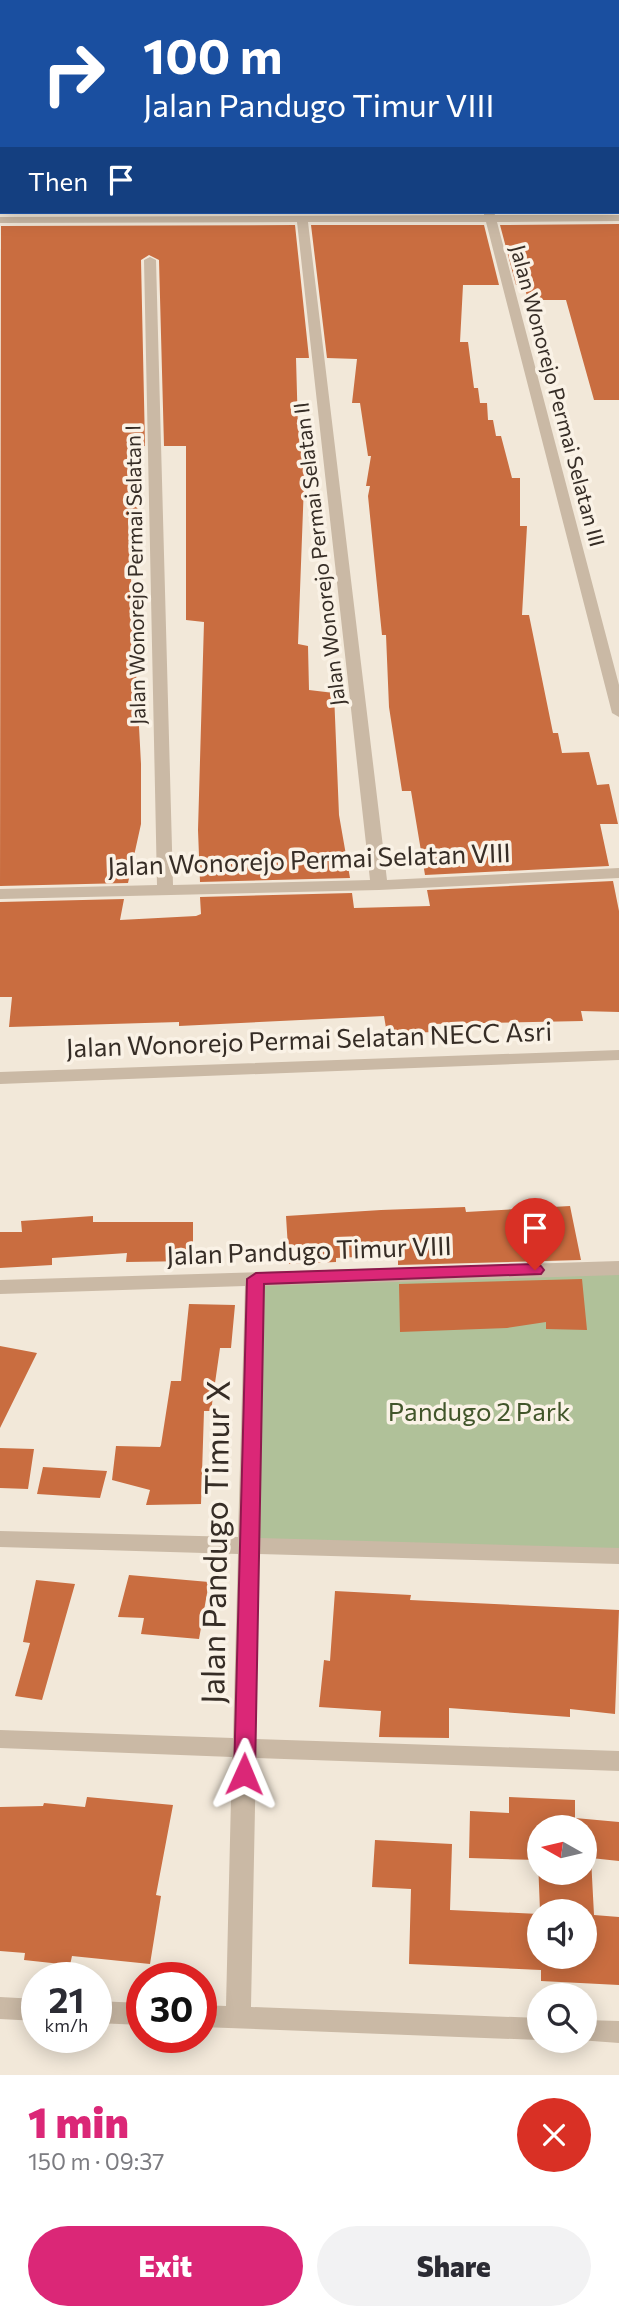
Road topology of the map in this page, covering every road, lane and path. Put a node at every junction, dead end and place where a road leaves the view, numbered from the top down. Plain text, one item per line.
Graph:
1 (489, 215) edge
2 (302, 218) junction
3 (619, 218) edge
4 (0, 220) edge
5 (150, 260) dead end
6 (619, 713) edge
7 (619, 873) edge
8 (379, 885) junction
9 (165, 890) junction
10 (0, 894) edge
11 (619, 1055) edge
12 (0, 1078) edge
13 (619, 1268) edge
14 (256, 1279) junction
15 (0, 1287) edge
16 (0, 1539) edge
17 (249, 1546) junction
18 (619, 1556) edge
19 (0, 1739) edge
20 (245, 1747) junction
21 (619, 1761) edge
22 (0, 2008) edge
23 (21, 2009) edge
24 (217, 2016) edge
25 (238, 2017) junction
26 (527, 2029) edge
27 (597, 2031) edge
28 (619, 2032) edge

1 - 2 street
1 - 3 street
1 - 6 street, Jalan Wonorejo Permai Selatan III
2 - 4 street
2 - 8 street, Jalan Wonorejo Permai Selatan II
5 - 9 street, Jalan Wonorejo Permai Selatan I
7 - 8 street, Jalan Wonorejo Permai Selatan VIII
8 - 9 street, Jalan Wonorejo Permai Selatan VIII
9 - 10 street, Jalan Wonorejo Permai Selatan VIII
11 - 12 street, Jalan Wonorejo Permai Selatan NECC Asri
13 - 14 street, Jalan Pandugo Timur VIII
14 - 15 street, Jalan Pandugo Timur VIII
14 - 17 street, Jalan Pandugo Timur X
16 - 17 street
17 - 18 street
17 - 20 street, Jalan Pandugo Timur X
19 - 20 street
20 - 21 street
20 - 25 street, Jalan Pandugo Timur X
22 - 23 street
24 - 25 street
25 - 26 street
27 - 28 street

